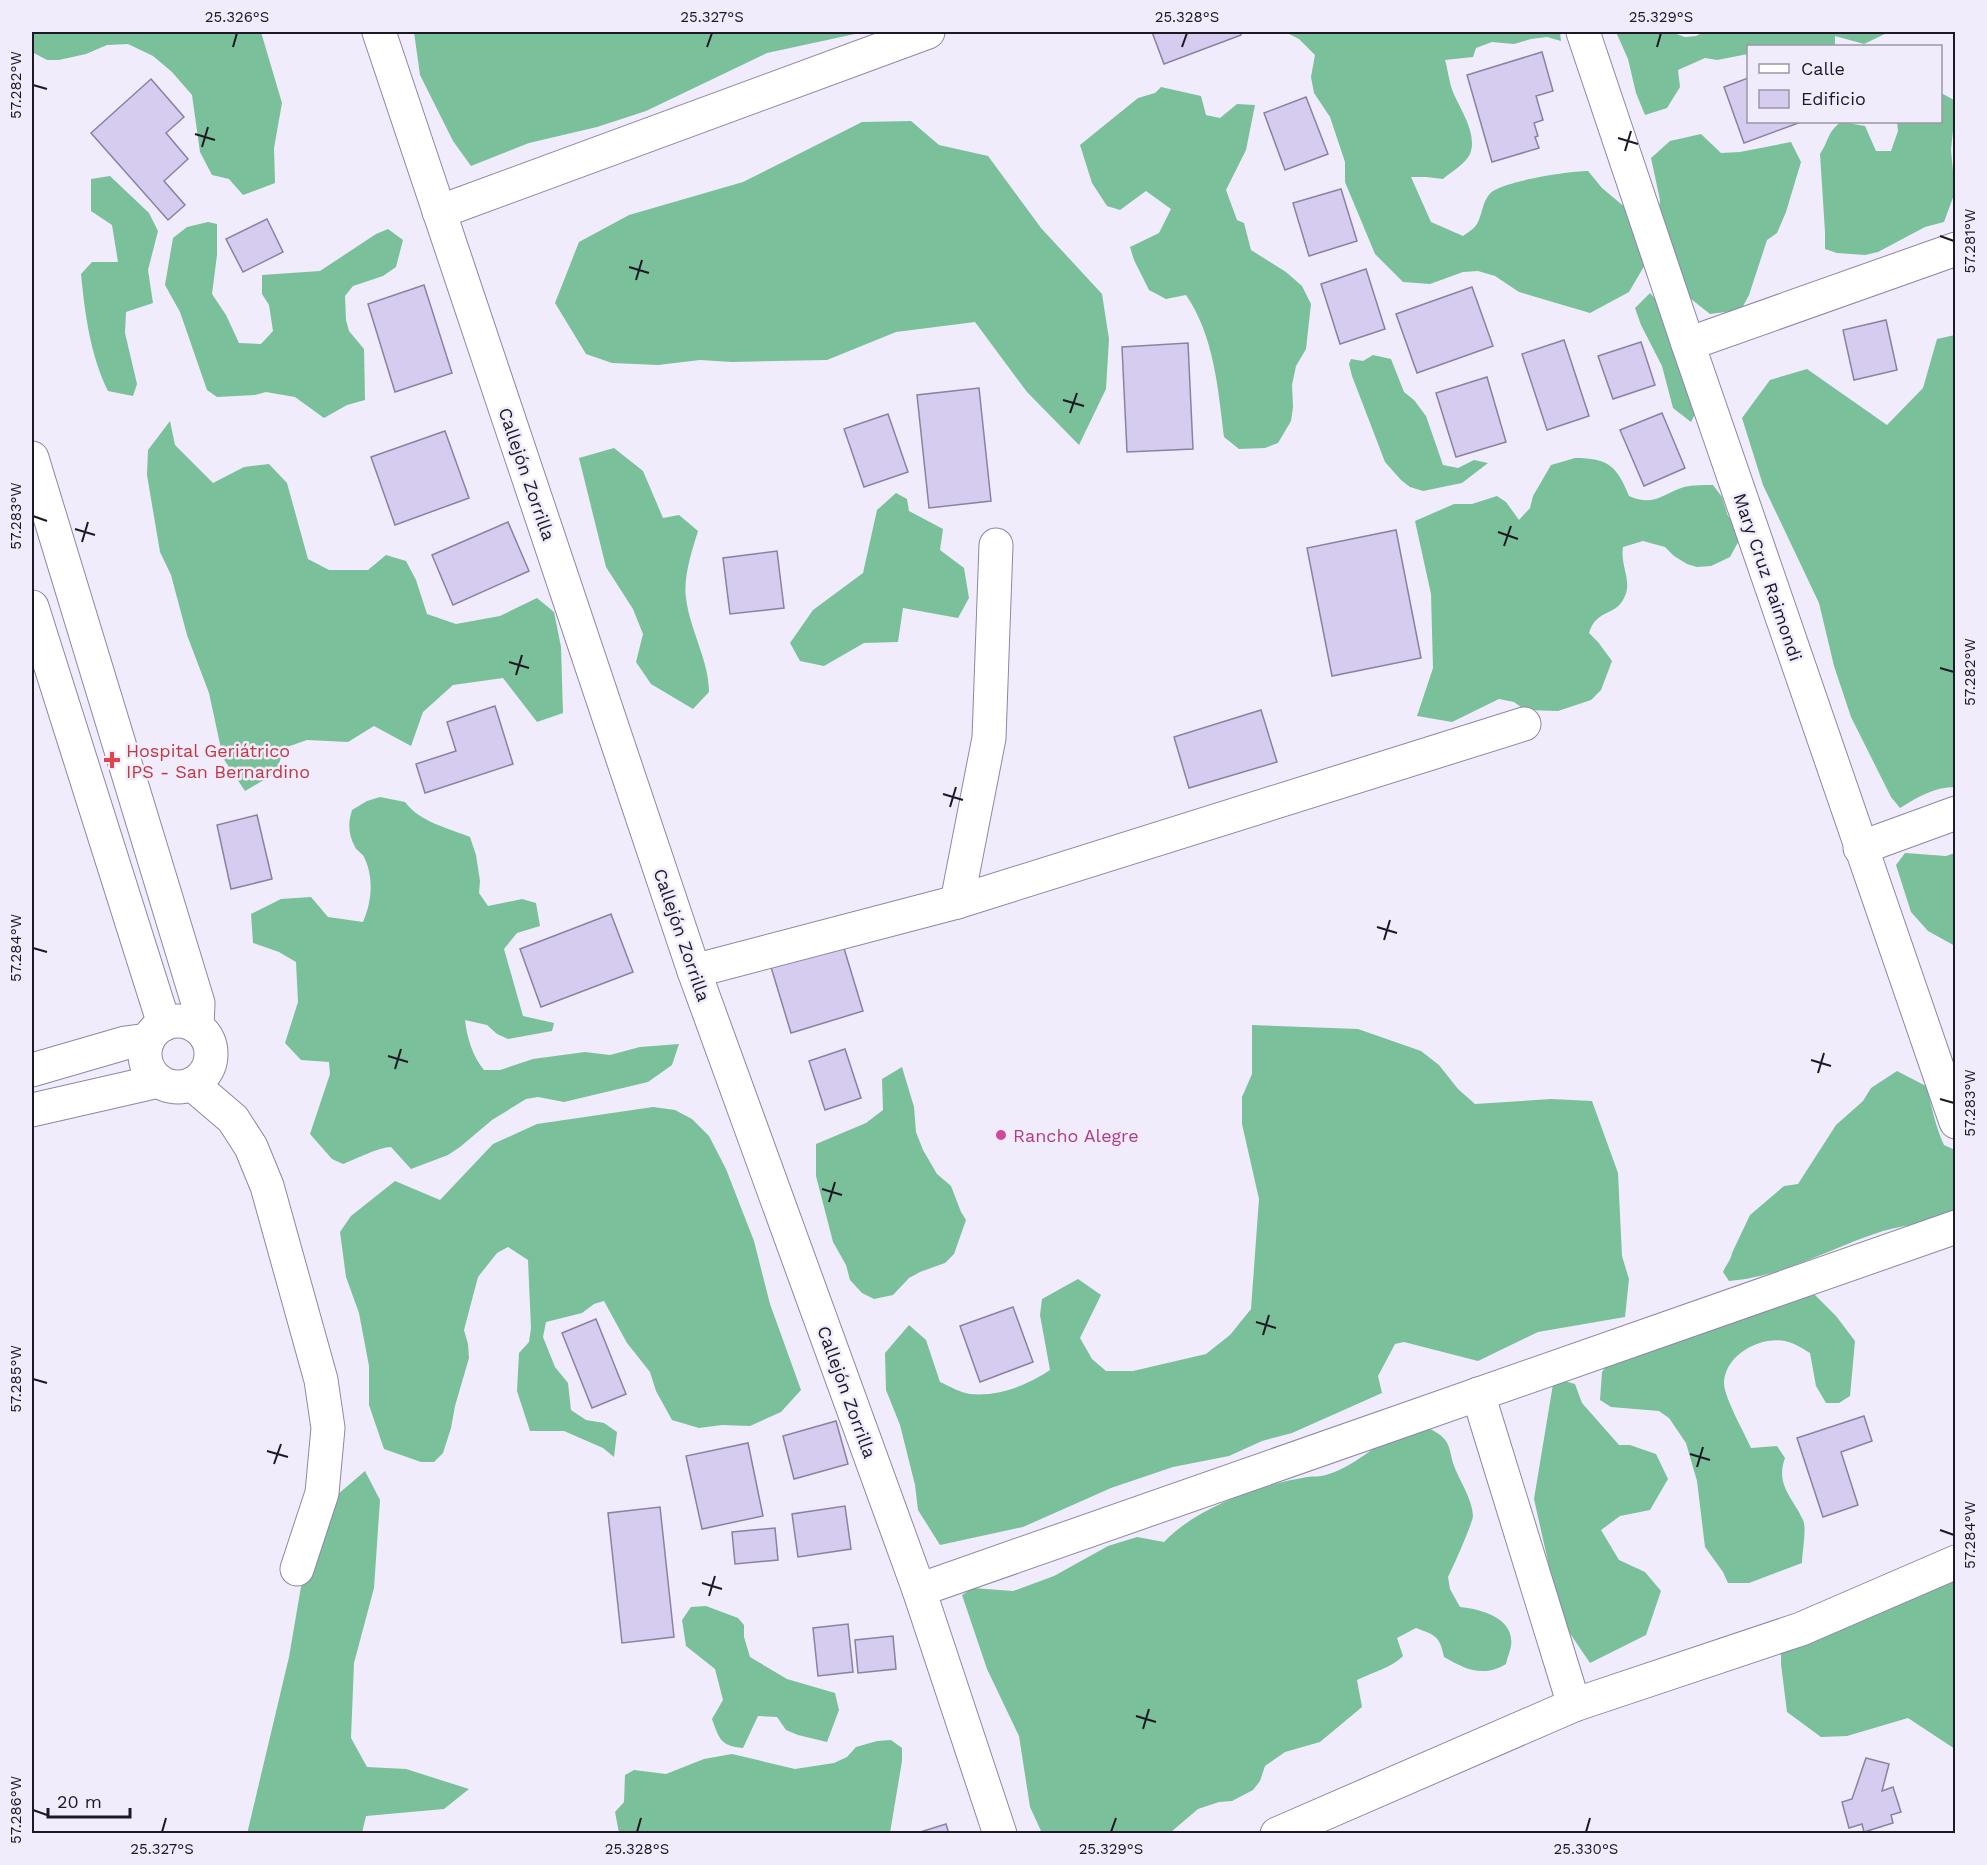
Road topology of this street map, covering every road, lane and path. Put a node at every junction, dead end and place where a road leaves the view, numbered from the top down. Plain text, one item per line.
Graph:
1 (379, 32) edge
2 (928, 32) edge
3 (1583, 32) edge
4 (439, 212) junction
5 (1956, 249) edge
6 (1688, 344) junction
7 (32, 458) edge
8 (996, 545) dead end
9 (32, 606) edge
10 (1524, 724) dead end
11 (1956, 813) edge
12 (1860, 848) junction
13 (957, 902) junction
14 (694, 971) junction
15 (197, 1027) junction
16 (156, 1032) junction
17 (32, 1070) edge
18 (159, 1082) junction
19 (192, 1084) junction
20 (32, 1110) edge
21 (1956, 1122) edge
22 (1955, 1228) edge
23 (1478, 1394) junction
24 (1956, 1562) edge
25 (297, 1569) dead end
26 (918, 1590) junction
27 (1574, 1705) junction
28 (1000, 1833) edge
29 (1277, 1833) edge

1 - 4 street, Callejón Zorrilla
2 - 4 street
3 - 6 street, Mary Cruz Raimondi
4 - 14 street, Callejón Zorrilla
5 - 6 street
6 - 12 street, Mary Cruz Raimondi
7 - 15 street
8 - 13 street
9 - 16 street
10 - 13 street
11 - 12 street
12 - 21 street, Mary Cruz Raimondi
13 - 14 street
14 - 26 street, Callejón Zorrilla
15 - 16 street
15 - 19 street
16 - 17 street
16 - 18 street
18 - 19 street
18 - 20 street
19 - 25 street
22 - 23 street
23 - 26 street
23 - 27 street
24 - 27 street
26 - 28 street, Callejón Zorrilla
27 - 29 street

